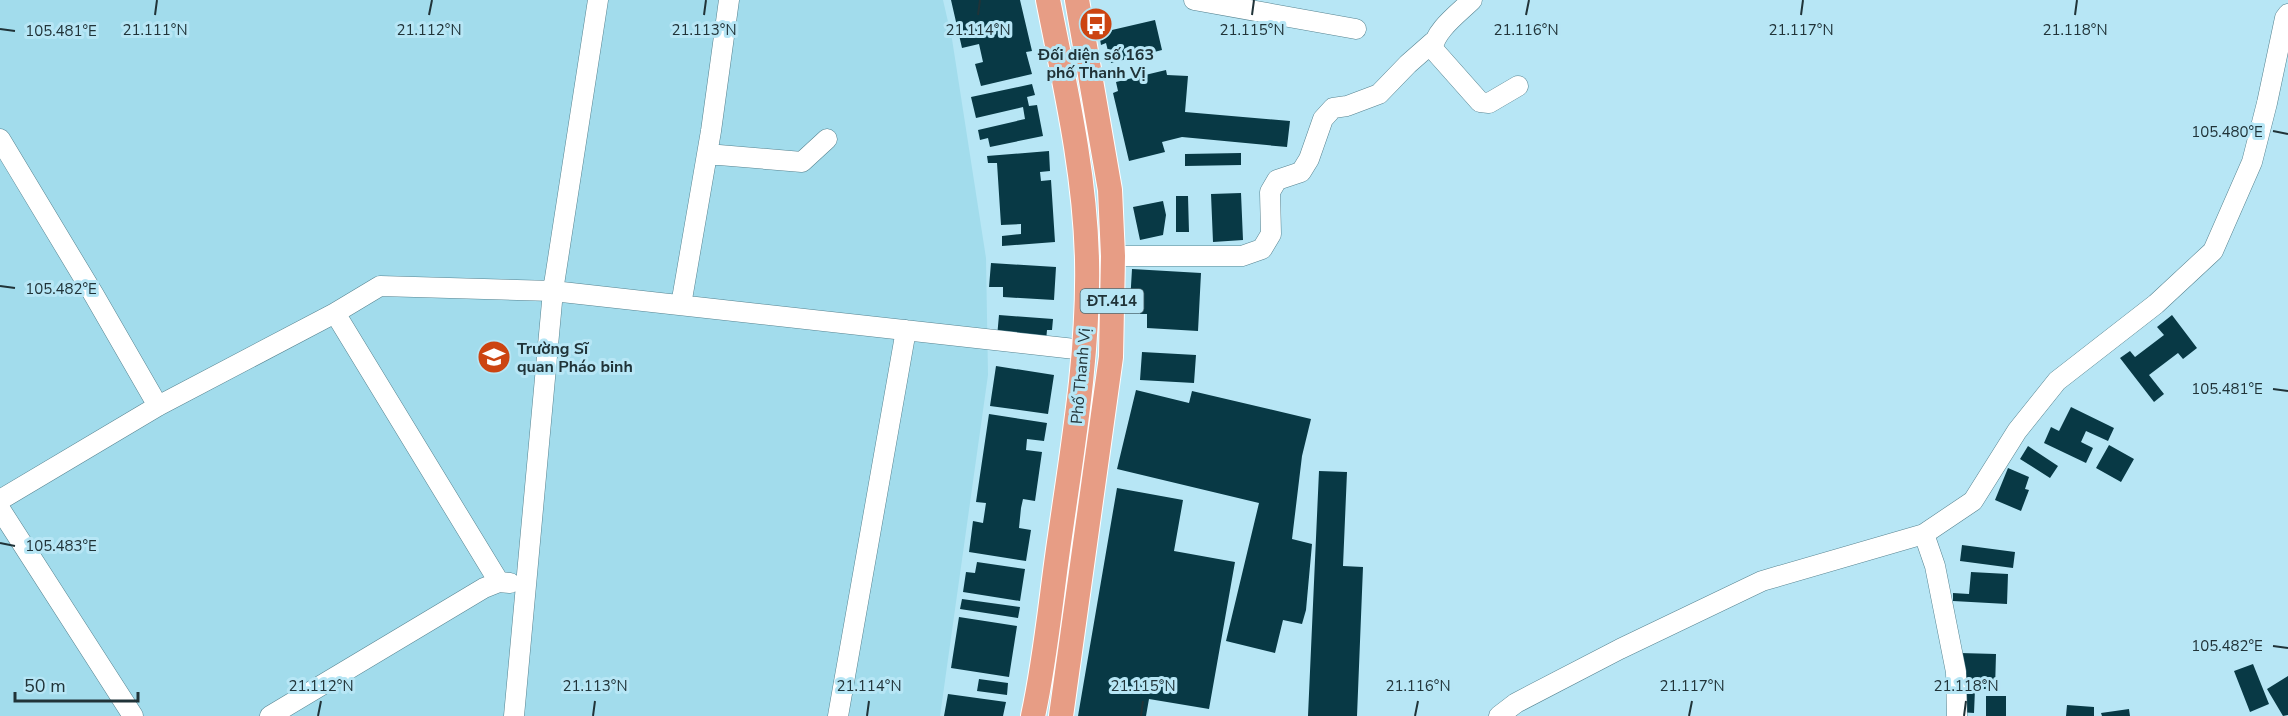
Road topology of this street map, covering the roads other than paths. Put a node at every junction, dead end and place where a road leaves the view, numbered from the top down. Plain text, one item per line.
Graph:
1 (598, 0) edge
2 (729, 0) edge
3 (1048, 0) edge
4 (1077, 0) edge
5 (1194, 0) edge
6 (1472, 0) edge
7 (1219, 2) edge
8 (2288, 14) edge
9 (1356, 29) dead end
10 (1433, 42) junction
11 (1518, 86) dead end
12 (0, 139) edge
13 (827, 139) dead end
14 (707, 154) junction
15 (1113, 256) junction
16 (553, 291) junction
17 (681, 305) junction
18 (335, 313) junction
19 (906, 330) junction
20 (1084, 350) junction
21 (158, 406) junction
22 (0, 500) edge
23 (0, 508) edge
24 (1924, 534) junction
25 (499, 582) junction
26 (525, 585) junction
27 (133, 716) edge
28 (270, 716) edge
29 (514, 716) edge
30 (838, 716) edge
31 (1034, 716) edge
32 (1061, 716) edge
33 (1499, 716) edge
34 (1957, 716) edge

1 - 16 street
2 - 14 street
3 - 20 main road, Phố Thanh Vị
4 - 15 main road, Phố Thanh Vị / ĐT.414
5 - 7 street
6 - 10 street
7 - 9 street
8 - 24 street
10 - 11 street
10 - 15 street
12 - 21 street
13 - 14 street
14 - 17 street
15 - 32 main road, Phố Thanh Vị / ĐT.414
16 - 17 street
16 - 18 street
16 - 26 street
17 - 19 street
18 - 21 street
18 - 25 street
19 - 20 street
19 - 30 street
20 - 31 main road, Phố Thanh Vị
21 - 22 street
23 - 27 street
24 - 33 street
24 - 34 street
25 - 26 street
25 - 28 street
26 - 29 street

